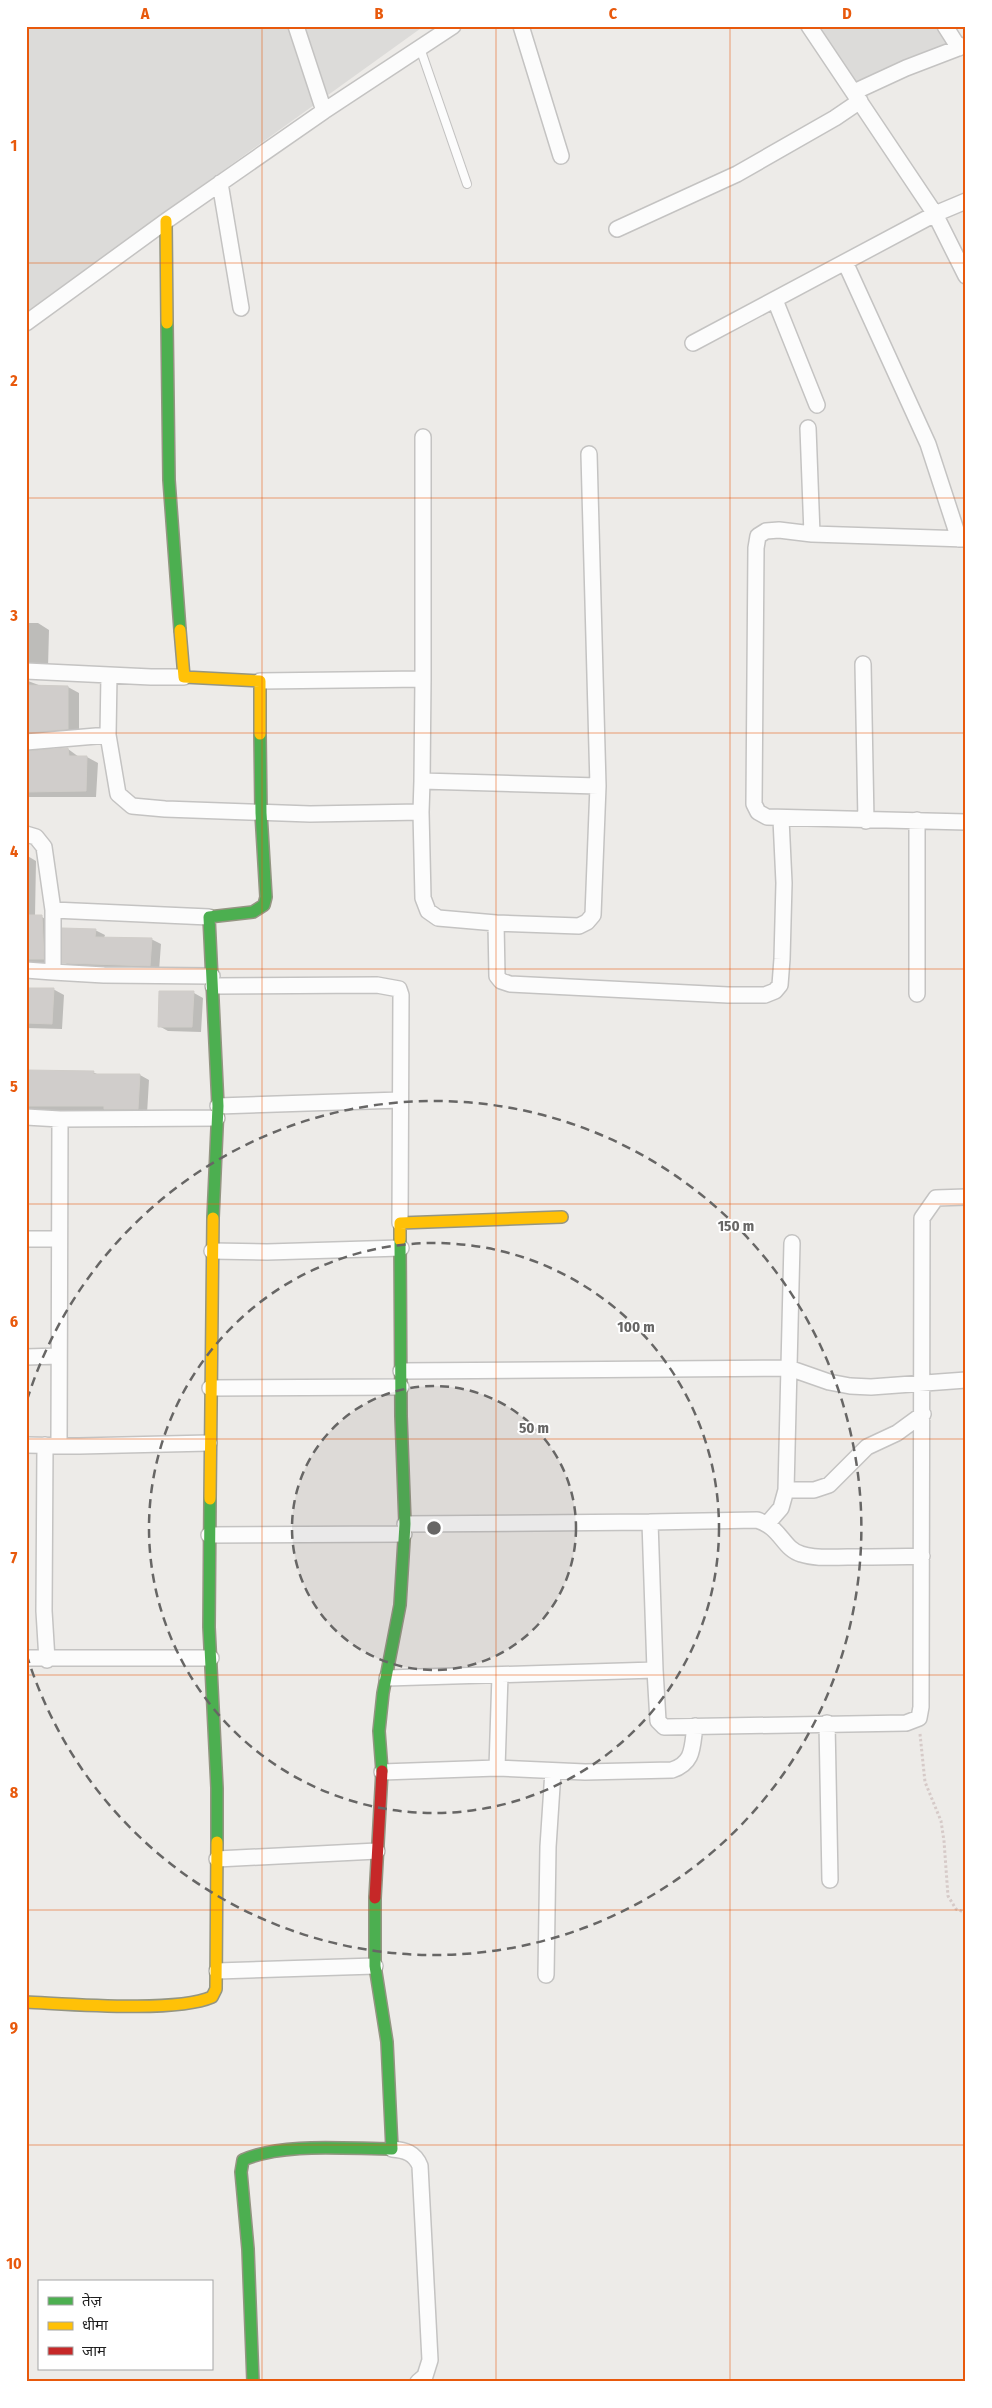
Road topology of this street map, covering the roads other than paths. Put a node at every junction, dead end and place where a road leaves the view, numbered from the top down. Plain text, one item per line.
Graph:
1 (296, 26) edge
2 (453, 26) edge
3 (521, 26) edge
4 (809, 26) edge
5 (945, 26) edge
6 (962, 47) edge
7 (420, 48) junction
8 (857, 96) junction
9 (324, 111) junction
10 (561, 156) dead end
11 (220, 183) junction
12 (467, 184) dead end
13 (966, 201) edge
14 (935, 214) junction
15 (166, 221) junction
16 (617, 229) dead end
17 (845, 262) junction
18 (966, 276) edge
19 (775, 300) junction
20 (241, 308) dead end
21 (26, 323) edge
22 (693, 342) dead end
23 (817, 405) dead end
24 (808, 428) dead end
25 (423, 437) dead end
26 (589, 454) dead end
27 (812, 534) junction
28 (962, 539) edge
29 (863, 664) dead end
30 (26, 671) edge
31 (108, 675) junction
32 (184, 677) junction
33 (423, 679) junction
34 (260, 681) junction
35 (108, 735) junction
36 (26, 742) edge
37 (422, 781) junction
38 (598, 786) junction
39 (421, 812) junction
40 (261, 813) junction
41 (781, 819) junction
42 (866, 820) junction
43 (917, 820) junction
44 (966, 822) edge
45 (26, 834) edge
46 (53, 910) junction
47 (209, 917) junction
48 (496, 923) junction
49 (26, 970) edge
50 (53, 972) junction
51 (212, 981) junction
52 (917, 994) dead end
53 (400, 1100) junction
54 (217, 1112) junction
55 (26, 1117) edge
56 (60, 1120) junction
57 (966, 1197) edge
58 (562, 1217) dead end
59 (400, 1223) junction
60 (26, 1238) edge
61 (59, 1239) junction
62 (792, 1244) dead end
63 (400, 1248) junction
64 (212, 1251) junction
65 (59, 1356) junction
66 (26, 1357) edge
67 (790, 1368) junction
68 (401, 1371) junction
69 (966, 1380) edge
70 (923, 1382) junction
71 (401, 1387) junction
72 (210, 1388) junction
73 (923, 1414) junction
74 (210, 1443) junction
75 (26, 1445) edge
76 (52, 1445) junction
77 (786, 1490) junction
78 (650, 1522) junction
79 (768, 1523) junction
80 (404, 1529) junction
81 (209, 1535) junction
82 (922, 1556) junction
83 (26, 1658) edge
84 (211, 1658) junction
85 (47, 1660) junction
86 (655, 1670) junction
87 (500, 1675) junction
88 (387, 1678) junction
89 (827, 1723) junction
90 (695, 1726) junction
91 (497, 1768) junction
92 (553, 1771) junction
93 (382, 1772) junction
94 (377, 1851) junction
95 (217, 1859) junction
96 (830, 1880) dead end
97 (375, 1966) junction
98 (217, 1971) junction
99 (546, 1975) dead end
100 (26, 2002) edge
101 (392, 2149) junction
102 (253, 2382) edge
103 (418, 2382) edge

1 - 9 street
2 - 7 street
3 - 10 street
4 - 8 street
5 - 6 street
6 - 8 street
7 - 9 street
7 - 12 lane
8 - 14 street
8 - 16 street
9 - 11 street
11 - 15 street
11 - 20 street
13 - 14 street
14 - 17 street
14 - 18 street
15 - 21 street
15 - 32 street
17 - 19 street
17 - 28 street
19 - 22 street
19 - 23 street
24 - 27 street
25 - 33 street
26 - 38 street
27 - 28 street
27 - 41 street
29 - 42 street
30 - 31 street
31 - 32 street
31 - 35 street
32 - 34 street
33 - 34 street
33 - 37 street
34 - 40 street
35 - 36 street
35 - 40 street
37 - 38 street
37 - 39 street
38 - 48 street
39 - 40 street
39 - 48 street
40 - 47 street
41 - 42 street
41 - 48 street
42 - 43 street
43 - 44 street
43 - 52 street
45 - 46 street
46 - 47 street
46 - 50 street
47 - 51 street
49 - 50 street
50 - 51 street
51 - 53 street
51 - 54 street
53 - 54 street
53 - 59 street
54 - 56 street
54 - 64 street
55 - 56 street
56 - 61 street
57 - 70 street
58 - 59 street
59 - 63 street
60 - 61 street
61 - 65 street
62 - 67 street
63 - 64 street
63 - 68 street
64 - 72 street
65 - 66 street
65 - 76 street
67 - 68 street
67 - 70 street
67 - 77 street
68 - 71 street
69 - 70 street
70 - 73 street
71 - 72 street
71 - 80 street
72 - 74 street
73 - 77 street
73 - 82 street
74 - 76 street
74 - 81 street
75 - 76 street
76 - 85 street
77 - 79 street
78 - 79 street
78 - 80 street
78 - 86 street
79 - 82 street
80 - 81 street
80 - 88 street
81 - 84 street
82 - 89 street
83 - 85 street
84 - 85 street
84 - 95 street
86 - 87 street
86 - 90 street
87 - 88 street
87 - 91 street
88 - 93 street
89 - 90 street
89 - 96 street
90 - 92 street
91 - 92 street
91 - 93 street
92 - 99 street
93 - 94 street
94 - 95 street
94 - 97 street
95 - 98 street
97 - 98 street
97 - 101 street
98 - 100 street
101 - 102 street
101 - 103 street

